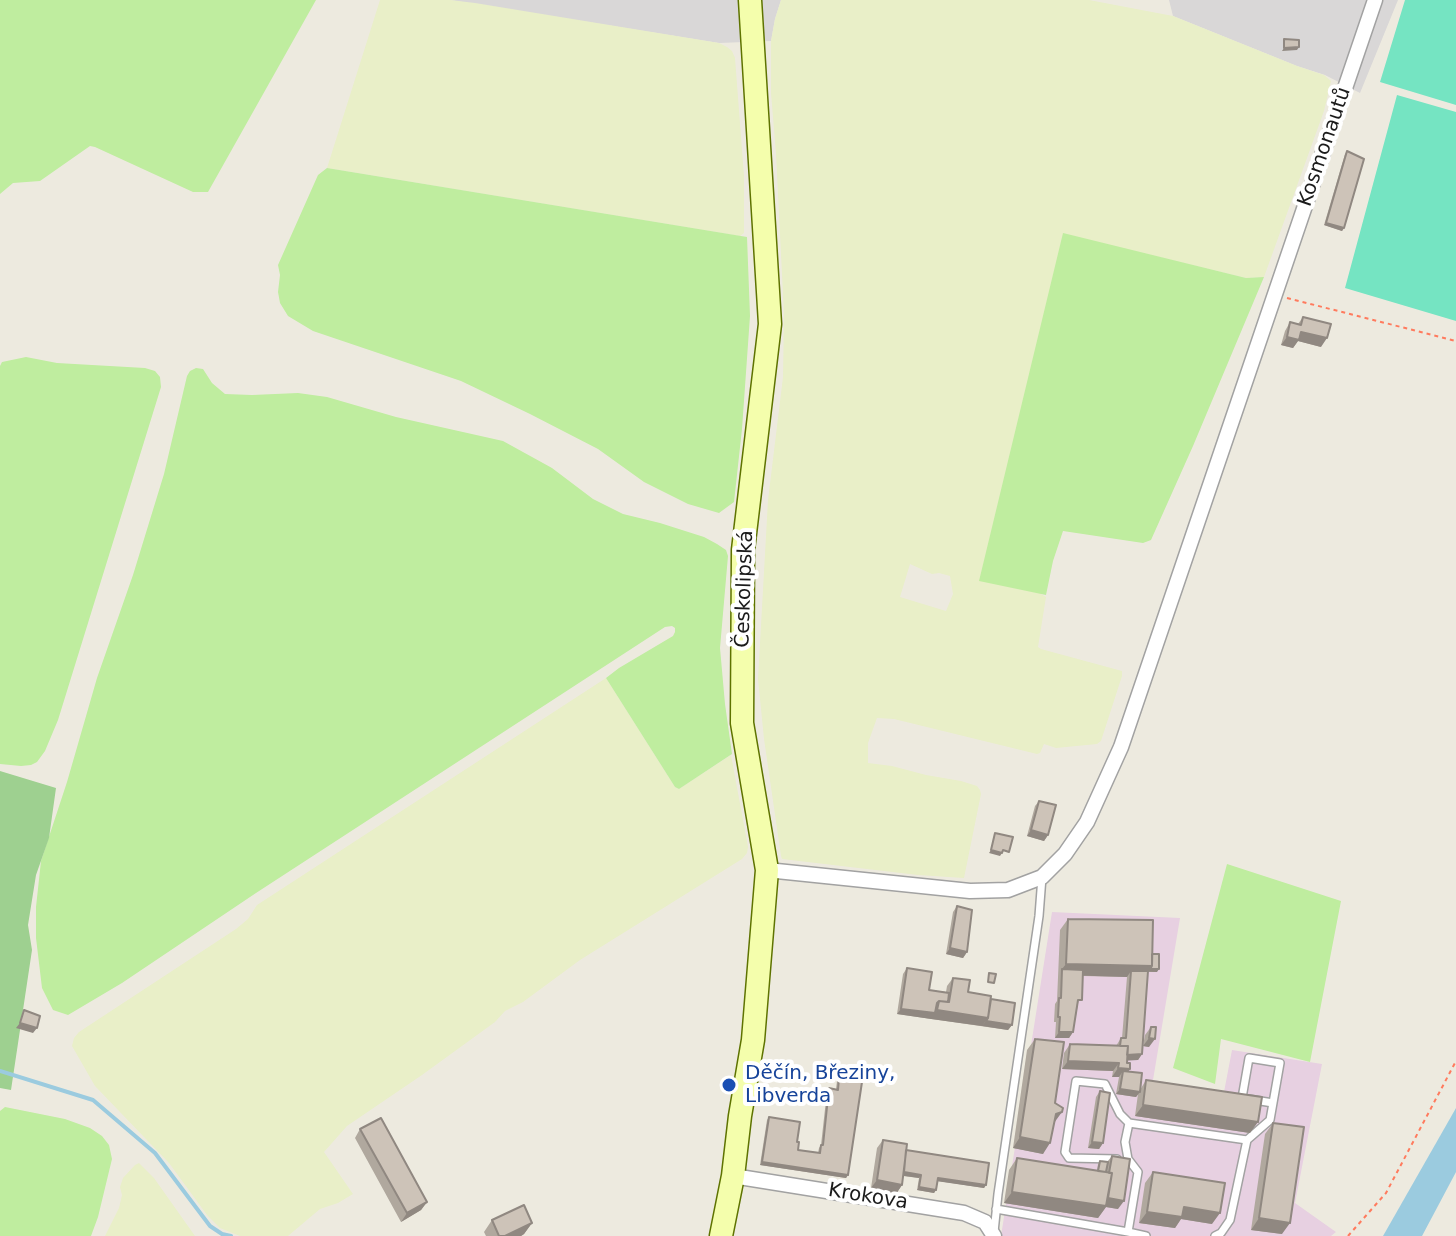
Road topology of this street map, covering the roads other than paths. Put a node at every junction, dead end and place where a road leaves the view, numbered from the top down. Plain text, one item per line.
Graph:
1 (750, 0) edge
2 (1375, 0) edge
3 (767, 870) junction
4 (1042, 877) junction
5 (1273, 1103) junction
6 (1129, 1123) junction
7 (1247, 1140) junction
8 (1128, 1159) junction
9 (1138, 1172) junction
10 (1152, 1174) edge
11 (733, 1176) junction
12 (1223, 1183) edge
13 (1238, 1184) junction
14 (996, 1209) junction
15 (1128, 1232) junction
16 (994, 1235) edge
17 (721, 1236) edge
18 (1146, 1236) edge
19 (1215, 1236) edge

1 - 3 main road, Českolipská
2 - 4 street, Kosmonautů
3 - 4 street
3 - 11 main road, Českolipská
4 - 14 lane
5 - 5 lane
5 - 7 lane
6 - 7 lane
6 - 8 lane
6 - 8 lane
7 - 13 lane
8 - 9 lane
9 - 10 lane
9 - 15 lane
11 - 16 street, Krokova
11 - 17 main road, Českolipská
12 - 13 lane
13 - 19 lane
14 - 15 lane
14 - 16 lane
15 - 18 lane

